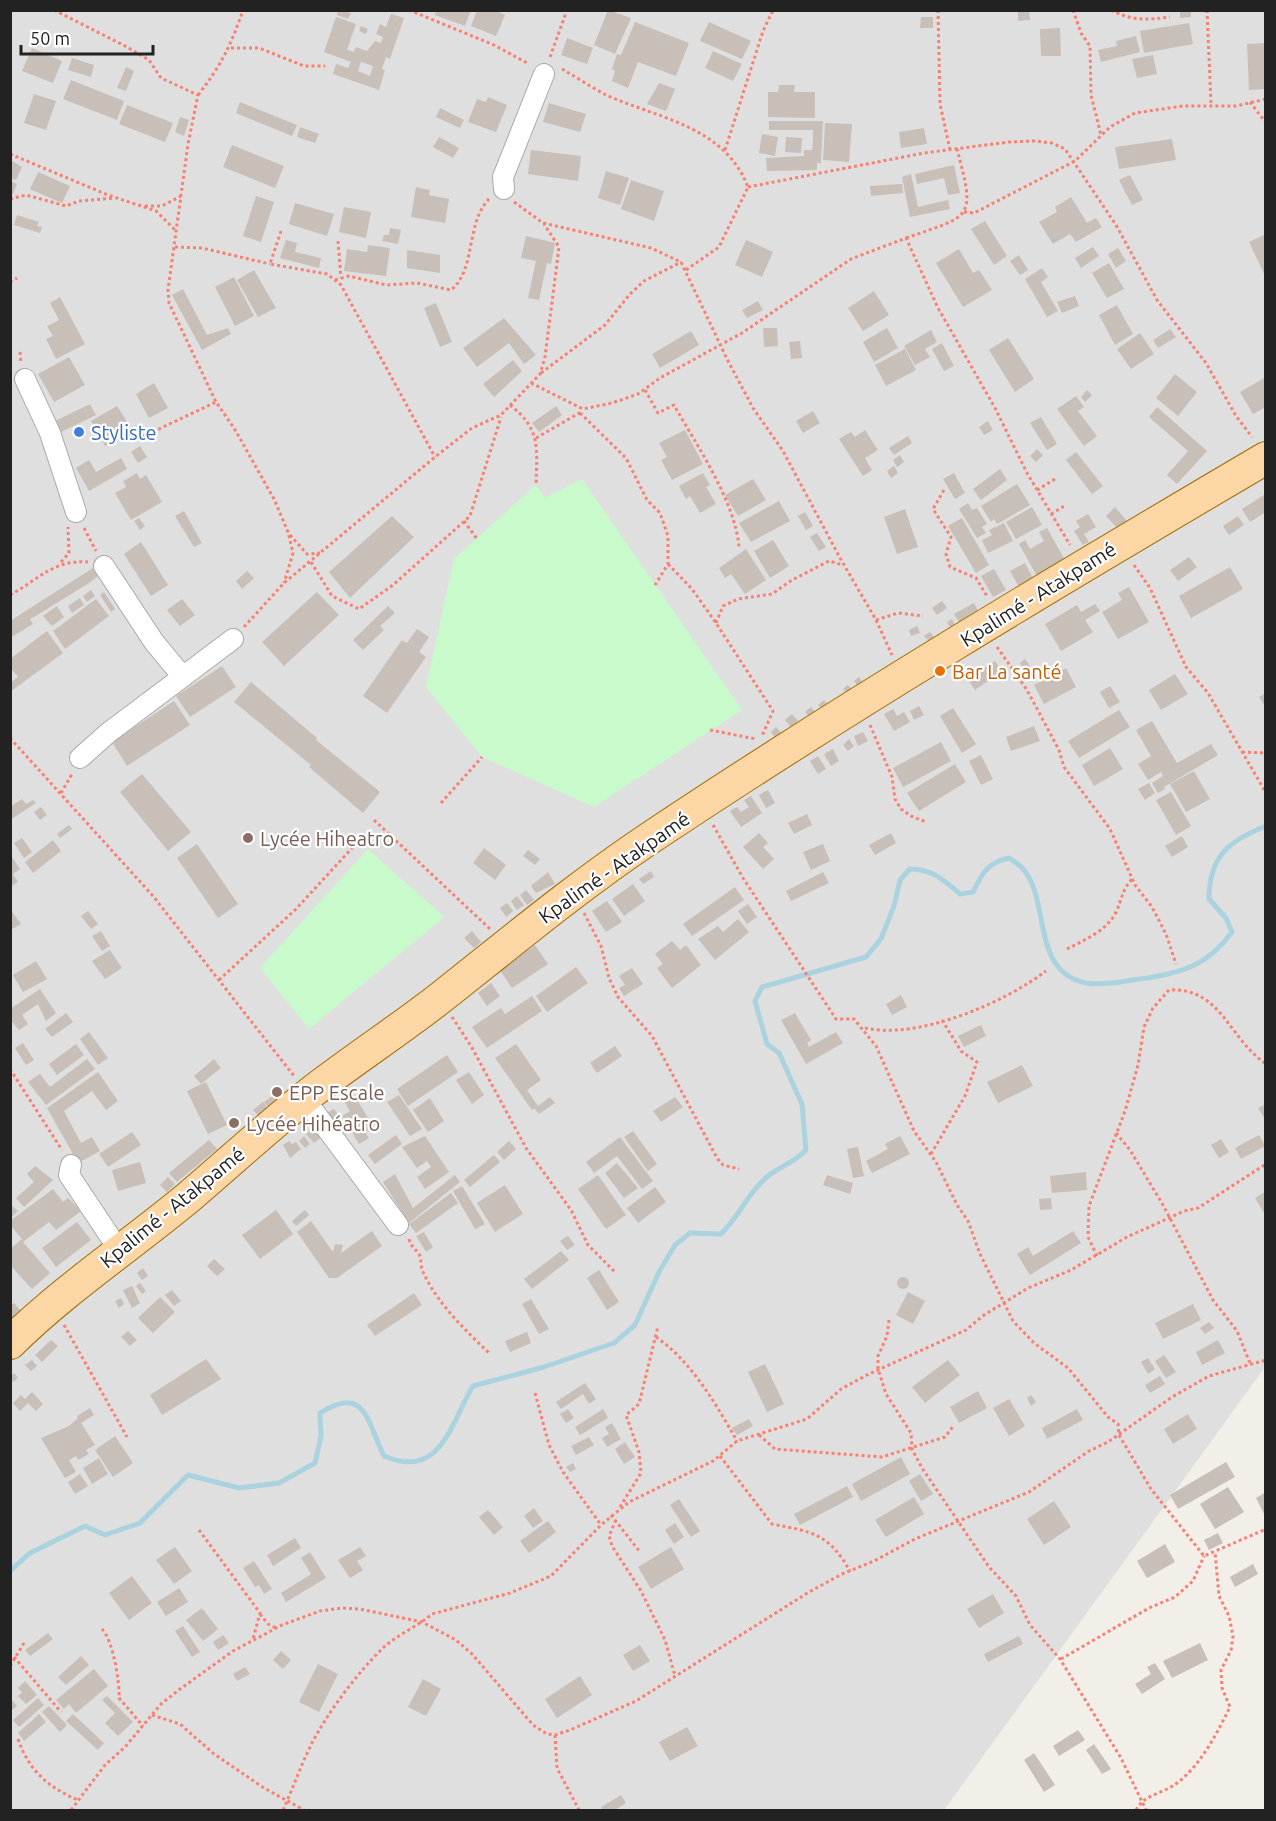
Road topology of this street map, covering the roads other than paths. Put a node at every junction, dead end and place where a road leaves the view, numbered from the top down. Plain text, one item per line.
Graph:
1 (546, 68) road end
2 (504, 189) road end
3 (25, 379) dead end
4 (1260, 449) edge
5 (75, 512) road end
6 (104, 566) road end
7 (233, 639) road end
8 (183, 677) junction
9 (80, 758) dead end
10 (308, 1095) junction
11 (71, 1165) road end
12 (398, 1225) road end
13 (119, 1250) junction
14 (10, 1343) edge

1 - 2 street
3 - 5 street
4 - 10 main road, Kpalimé - Atakpamé
6 - 8 street
7 - 8 street
8 - 9 street
10 - 12 street
10 - 13 main road, Kpalimé - Atakpamé
11 - 13 street
13 - 14 main road, Kpalimé - Atakpamé

